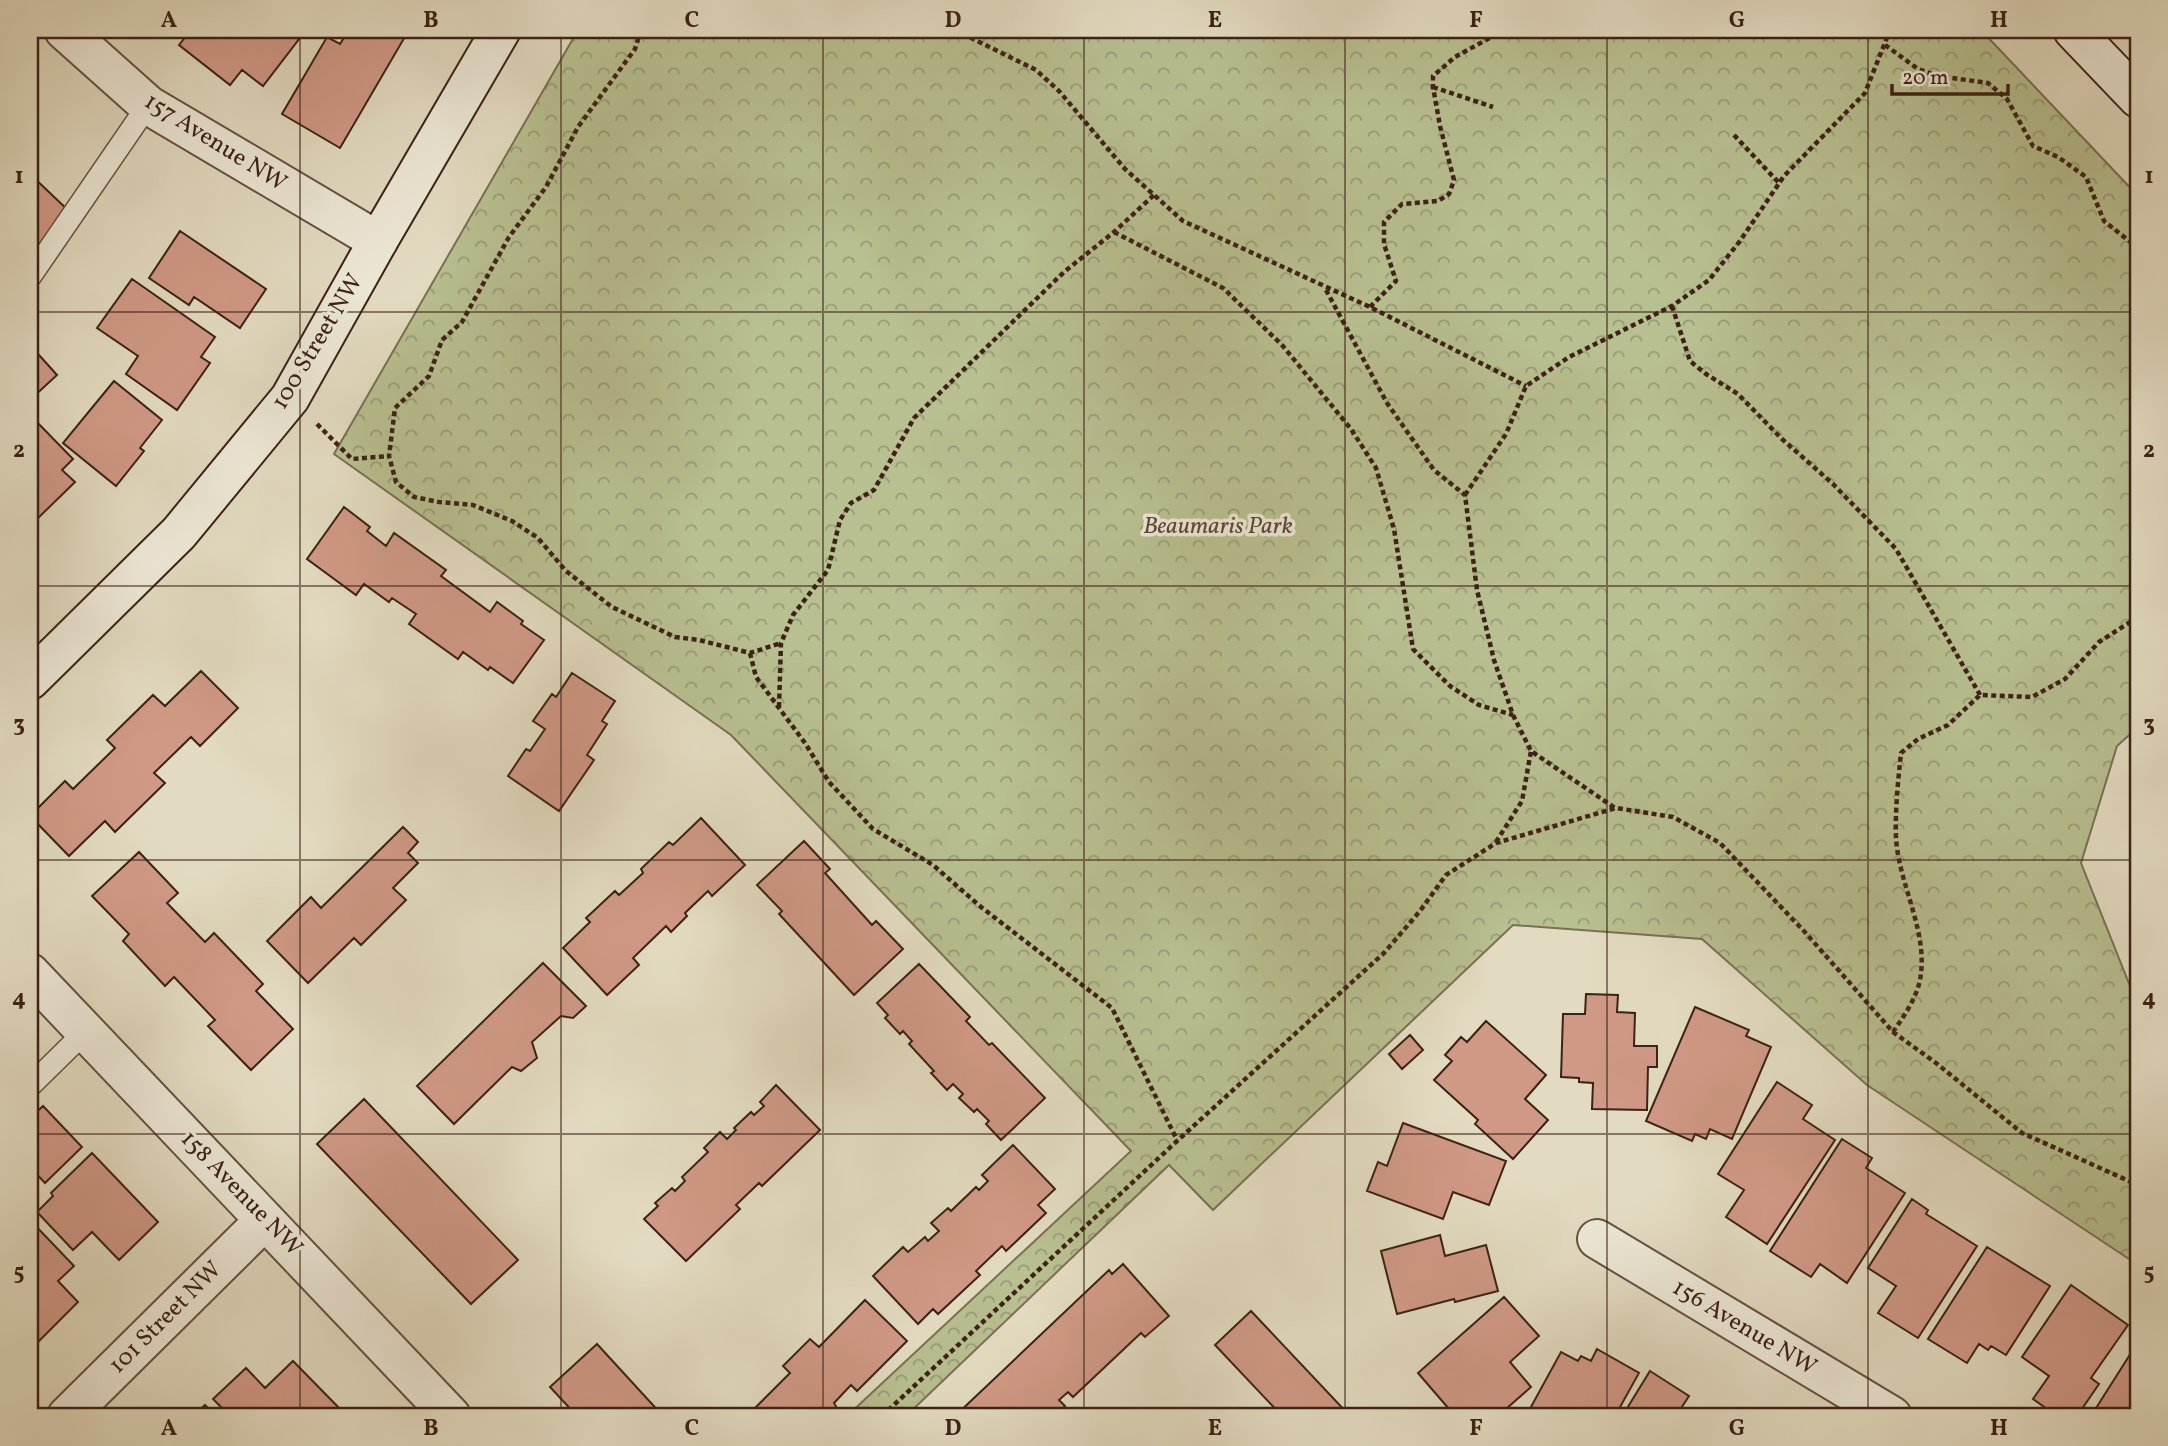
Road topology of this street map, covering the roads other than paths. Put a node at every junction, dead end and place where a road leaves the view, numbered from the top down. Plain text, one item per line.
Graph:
1 (64, 30) edge
2 (501, 30) edge
3 (2073, 30) edge
4 (2138, 98) edge
5 (148, 104) junction
6 (378, 241) junction
7 (30, 277) edge
8 (30, 680) edge
9 (30, 973) edge
10 (86, 1031) junction
11 (30, 1086) edge
12 (265, 1220) junction
13 (1597, 1239) dead end
14 (67, 1416) edge
15 (451, 1416) edge
16 (1892, 1416) edge

1 - 5 street, 157 Avenue NW
2 - 6 street, 100 Street NW
3 - 4 street
5 - 6 street, 157 Avenue NW
5 - 7 lane
6 - 8 street, 100 Street NW
9 - 10 street, 158 Avenue NW
10 - 11 lane
10 - 12 street, 158 Avenue NW
12 - 14 street, 101 Street NW
12 - 15 street, 158 Avenue NW
13 - 16 street, 156 Avenue NW

